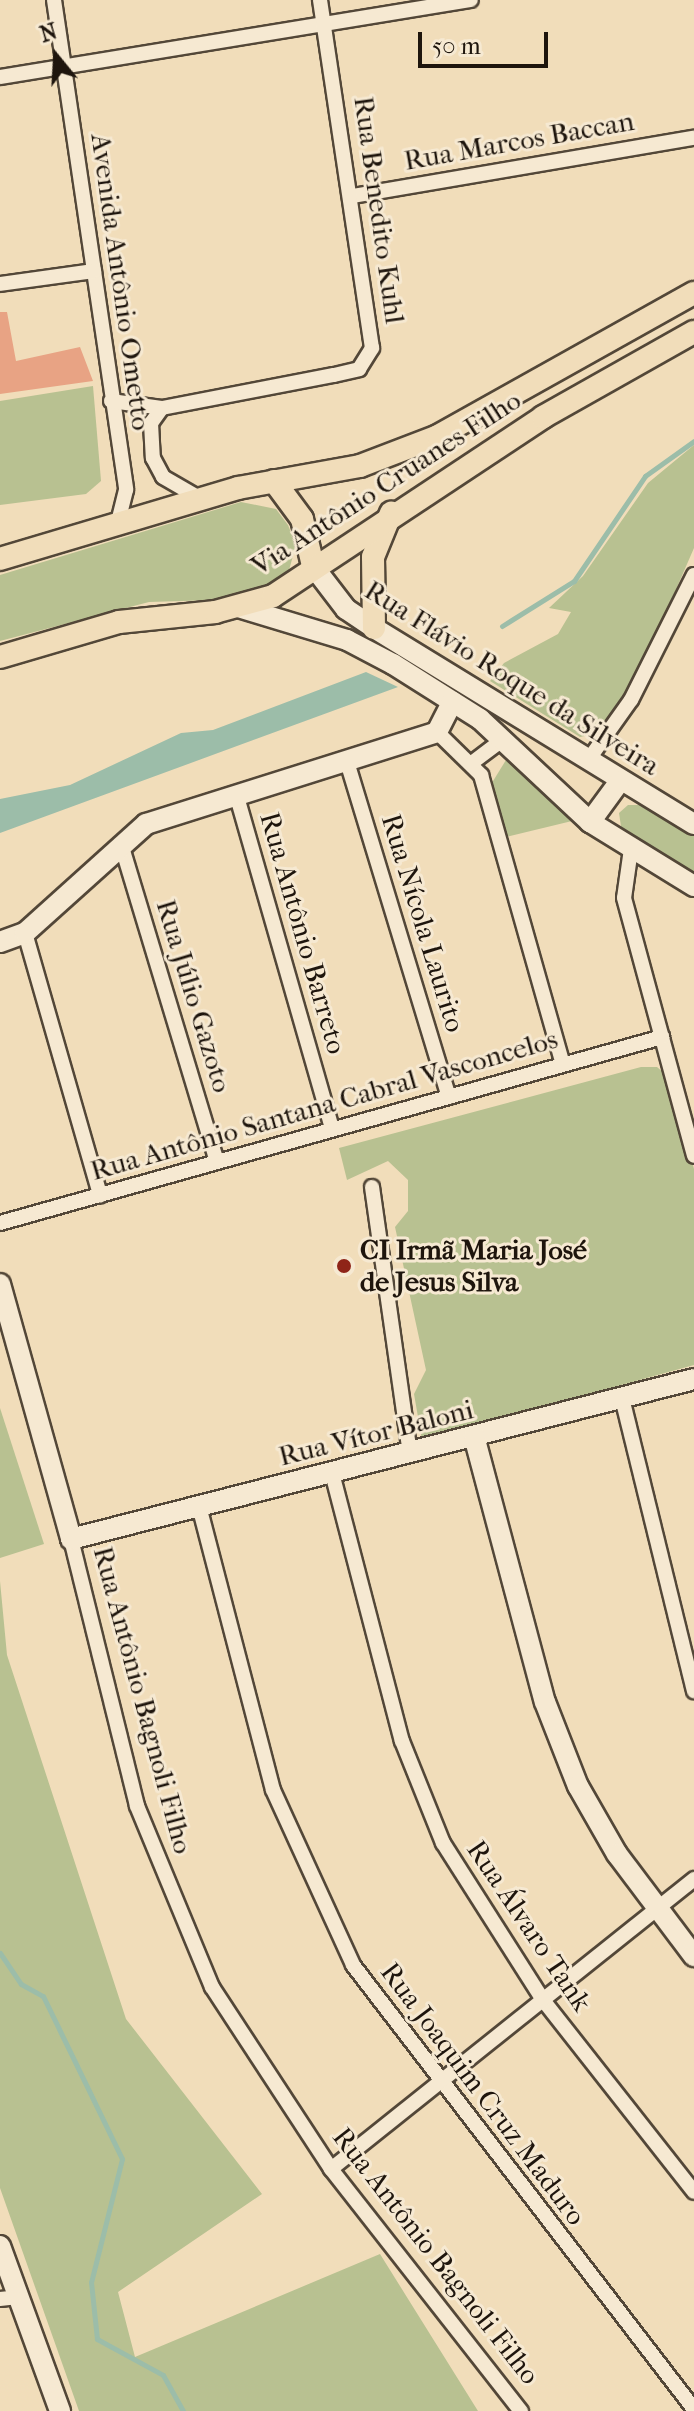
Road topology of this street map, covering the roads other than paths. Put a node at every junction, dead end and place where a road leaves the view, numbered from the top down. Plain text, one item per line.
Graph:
1 (54, 0) edge
2 (320, 0) edge
3 (471, 0) edge
4 (323, 22) junction
5 (63, 63) junction
6 (0, 77) edge
7 (694, 138) edge
8 (353, 196) junction
9 (94, 271) junction
10 (0, 284) edge
11 (694, 293) edge
12 (694, 332) edge
13 (111, 401) junction
14 (162, 408) junction
15 (274, 481) junction
16 (201, 499) junction
17 (391, 513) junction
18 (118, 523) junction
19 (0, 559) edge
20 (313, 566) junction
21 (694, 575) edge
22 (238, 607) junction
23 (374, 628) junction
24 (0, 657) edge
25 (452, 702) junction
26 (437, 732) junction
27 (503, 739) junction
28 (589, 759) junction
29 (473, 762) junction
30 (348, 765) junction
31 (620, 781) junction
32 (237, 797) junction
33 (590, 822) junction
34 (694, 824) edge
35 (121, 844) junction
36 (631, 849) junction
37 (694, 886) edge
38 (25, 933) junction
39 (0, 942) edge
40 (662, 1037) junction
41 (563, 1065) junction
42 (449, 1097) junction
43 (332, 1129) junction
44 (694, 1156) edge
45 (217, 1162) junction
46 (372, 1187) dead end
47 (100, 1195) junction
48 (0, 1223) edge
49 (0, 1284) edge
50 (694, 1379) edge
51 (622, 1398) junction
52 (474, 1436) junction
53 (410, 1453) junction
54 (332, 1473) junction
55 (199, 1506) junction
56 (71, 1539) junction
57 (694, 1691) edge
58 (694, 1879) edge
59 (657, 1909) junction
60 (694, 1956) edge
61 (543, 2000) junction
62 (438, 2083) junction
63 (331, 2169) junction
64 (694, 2192) edge
65 (0, 2246) edge
66 (9, 2298) edge
67 (694, 2409) edge
68 (60, 2411) edge
69 (521, 2411) edge

1 - 5 street, Avenida Antônio Ometto
2 - 4 street, Rua Benedito Kuhl
3 - 4 street
4 - 5 street
4 - 8 street, Rua Benedito Kuhl
5 - 6 street
5 - 9 street, Avenida Antônio Ometto
7 - 8 street, Rua Marcos Baccan
8 - 14 street, Rua Benedito Kuhl
9 - 10 street
9 - 13 street, Avenida Antônio Ometto
11 - 15 main road, Via Antônio Cruanes Filho
12 - 17 main road, Via Antônio Cruanes Filho
13 - 14 street, Rua Benedito Kuhl
13 - 18 street, Avenida Antônio Ometto
14 - 16 street
15 - 16 main road, Via Antônio Cruanes Filho
15 - 20 main road
16 - 18 main road, Via Antônio Cruanes Filho
17 - 20 main road, Via Antônio Cruanes Filho
17 - 23 main road
18 - 19 main road, Via Antônio Cruanes Filho
20 - 22 main road, Via Antônio Cruanes Filho
20 - 23 street, Rua Flávio Roque da Silveira
21 - 28 street
22 - 24 main road, Via Antônio Cruanes Filho
22 - 25 street, Rua Flávio Roque da Silveira
23 - 28 street, Rua Flávio Roque da Silveira
25 - 26 street
25 - 27 street, Rua Flávio Roque da Silveira
26 - 29 street
26 - 30 street
27 - 29 street
27 - 33 street, Rua Flávio Roque da Silveira
28 - 31 street, Rua Flávio Roque da Silveira
29 - 41 street
30 - 32 street
30 - 42 street, Rua Nícola Laurito
31 - 33 street
31 - 34 street, Rua Flávio Roque da Silveira
32 - 35 street
32 - 43 street, Rua Antônio Barreto
33 - 36 street, Rua Flávio Roque da Silveira
35 - 38 street
35 - 45 street, Rua Júlio Gazoto
36 - 37 street, Rua Flávio Roque da Silveira
36 - 40 street
38 - 39 street
38 - 47 street
40 - 41 street, Rua Antônio Santana Cabral Vasconcelos
40 - 44 street
41 - 42 street, Rua Antônio Santana Cabral Vasconcelos
42 - 43 street, Rua Antônio Santana Cabral Vasconcelos
43 - 45 street, Rua Antônio Santana Cabral Vasconcelos
45 - 47 street, Rua Antônio Santana Cabral Vasconcelos
46 - 53 street
47 - 48 street, Rua Antônio Santana Cabral Vasconcelos
49 - 56 street, Rua Antônio Bagnoli Filho
50 - 51 street, Rua Vítor Baloni
51 - 52 street, Rua Vítor Baloni
51 - 57 street
52 - 53 street, Rua Vítor Baloni
52 - 59 street
53 - 54 street, Rua Vítor Baloni
54 - 55 street, Rua Vítor Baloni
54 - 61 street, Rua Álvaro Tank
55 - 56 street, Rua Vítor Baloni
55 - 62 street, Rua Joaquim Cruz Maduro
56 - 63 street, Rua Antônio Bagnoli Filho
58 - 59 street
59 - 60 street
59 - 61 street
61 - 62 street
61 - 64 street, Rua Álvaro Tank
62 - 63 street
62 - 67 street, Rua Joaquim Cruz Maduro
63 - 69 street, Rua Antônio Bagnoli Filho
65 - 66 street
66 - 68 street

